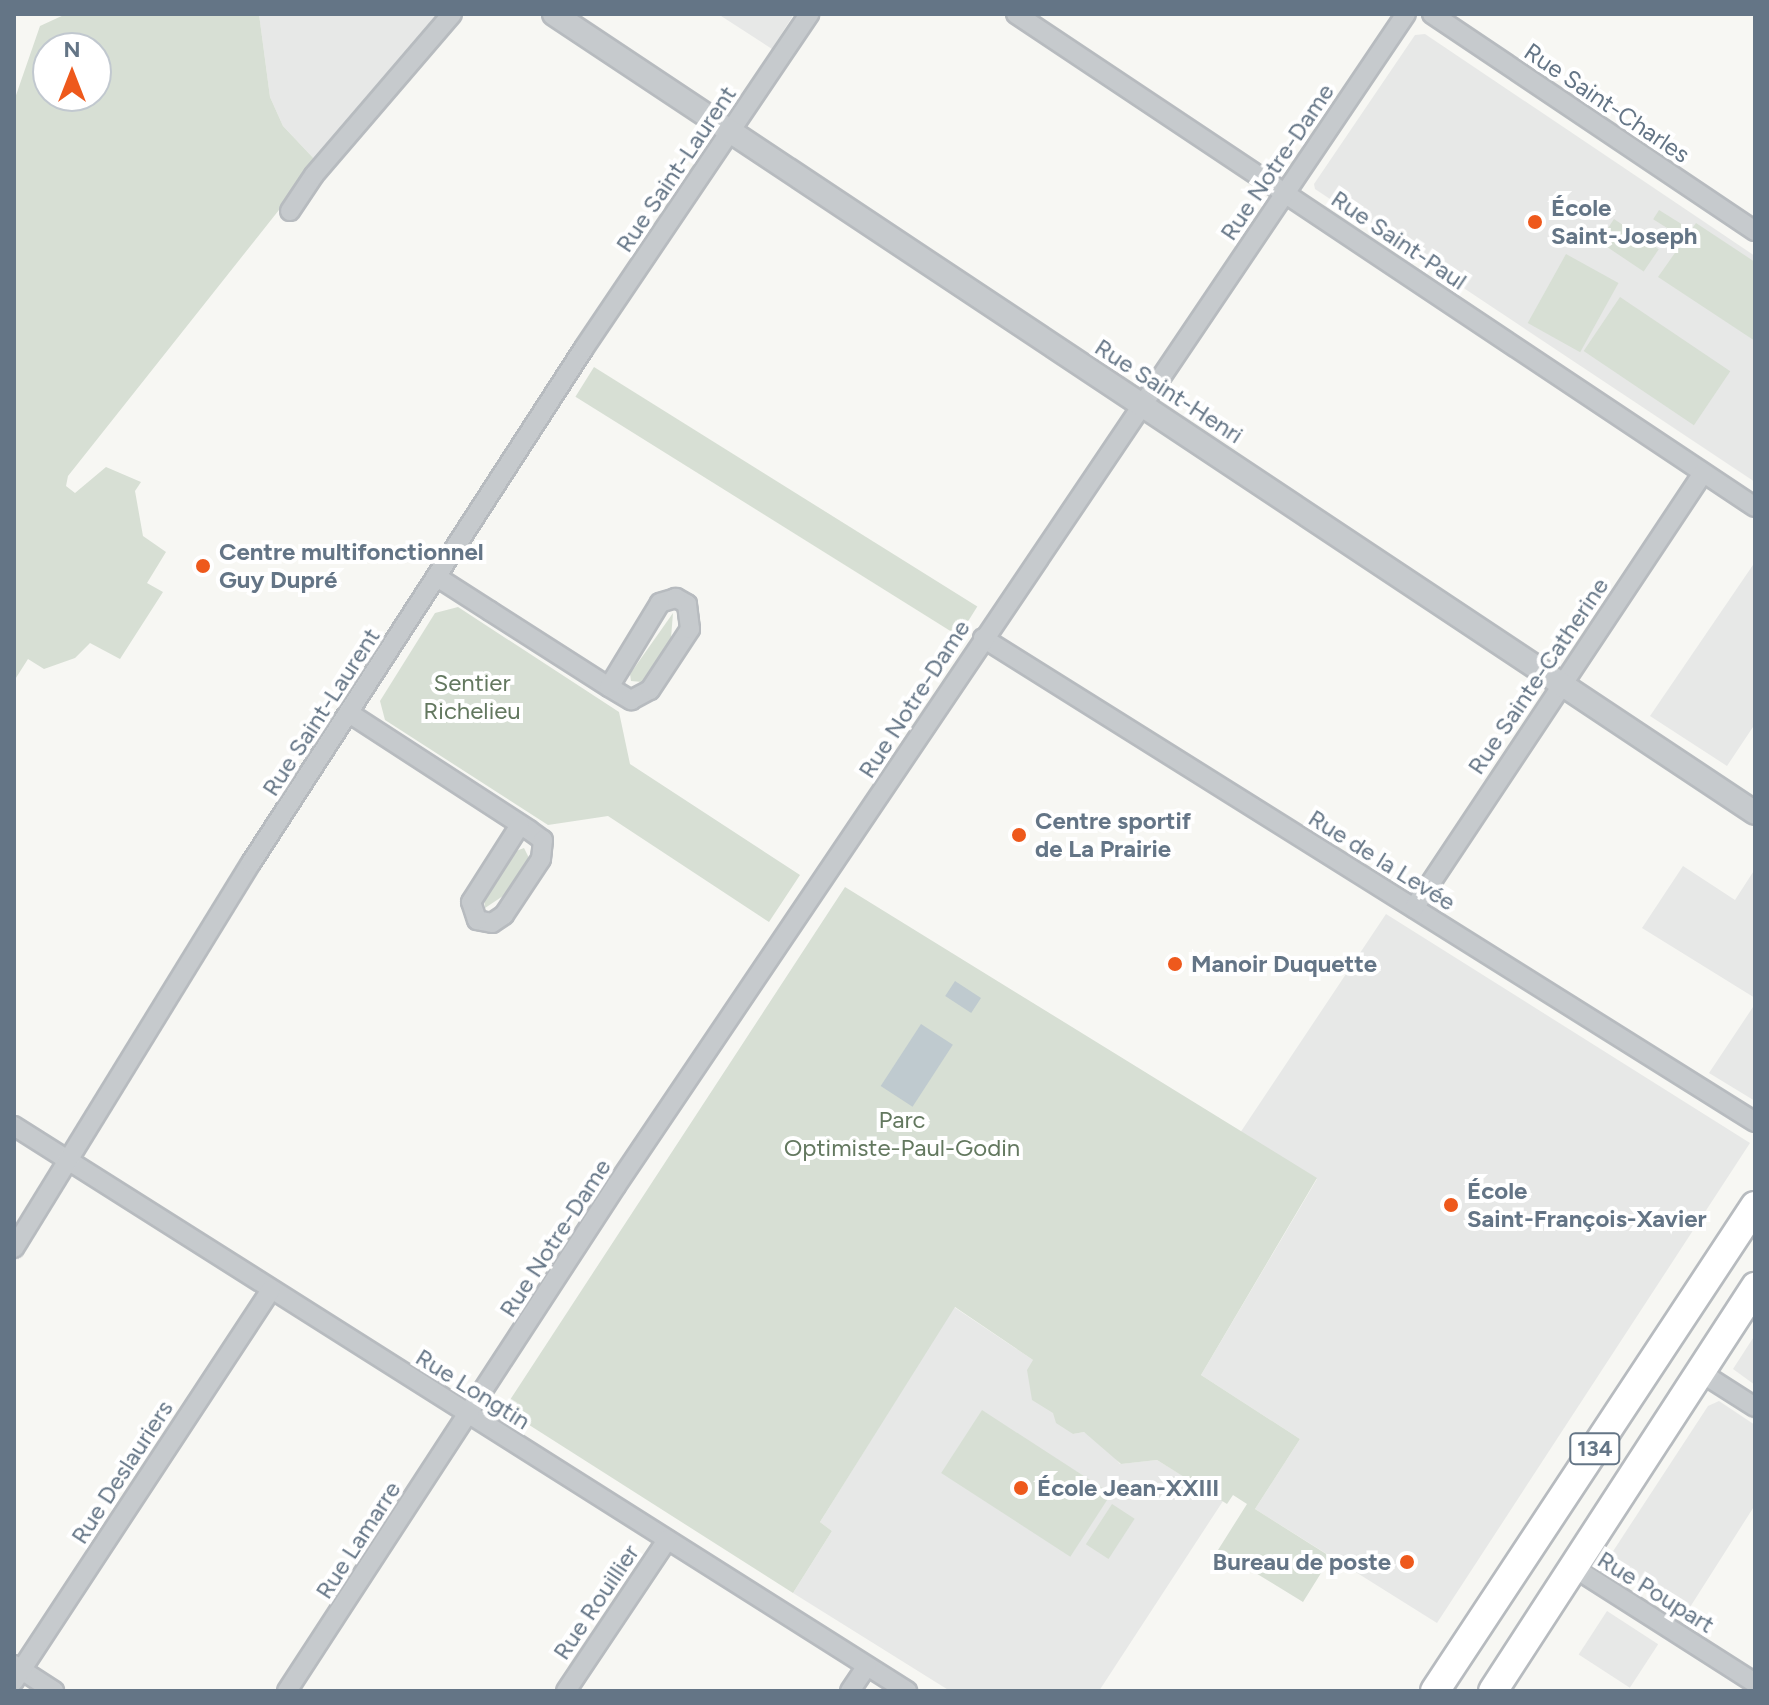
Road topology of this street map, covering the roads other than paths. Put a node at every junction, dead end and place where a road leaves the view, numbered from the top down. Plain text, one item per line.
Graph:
1 (452, 14) edge
2 (554, 14) edge
3 (809, 14) edge
4 (1016, 14) edge
5 (1406, 14) edge
6 (1432, 14) edge
7 (731, 131) junction
8 (1286, 194) junction
9 (290, 211) dead end
10 (1755, 231) edge
11 (1142, 404) junction
12 (1703, 473) junction
13 (1755, 507) edge
14 (437, 577) junction
15 (983, 638) junction
16 (1562, 684) junction
17 (609, 687) junction
18 (349, 713) junction
19 (1755, 813) edge
20 (520, 825) junction
21 (1414, 908) junction
22 (1755, 1122) edge
23 (14, 1126) edge
24 (69, 1161) junction
25 (1755, 1206) edge
26 (14, 1248) edge
27 (1755, 1287) edge
28 (271, 1290) junction
29 (1700, 1372) junction
30 (1755, 1407) edge
31 (469, 1415) junction
32 (667, 1540) junction
33 (1573, 1567) junction
34 (867, 1666) junction
35 (16, 1672) edge
36 (1755, 1683) edge
37 (54, 1691) edge
38 (287, 1691) edge
39 (566, 1691) edge
40 (850, 1691) edge
41 (907, 1691) edge
42 (1435, 1691) edge
43 (1493, 1691) edge

1 - 9 street
2 - 7 street, Rue Saint-Henri
3 - 7 street, Rue Saint-Laurent
4 - 8 street, Rue Saint-Paul
5 - 8 street, Rue Notre-Dame
6 - 10 street, Rue Saint-Charles
7 - 11 street, Rue Saint-Henri
7 - 14 street, Rue Saint-Laurent
8 - 11 street, Rue Notre-Dame
8 - 12 street, Rue Saint-Paul
11 - 15 street, Rue Notre-Dame
11 - 16 street, Rue Saint-Henri
12 - 13 street, Rue Saint-Paul
12 - 16 street, Rue Sainte-Catherine
14 - 17 street
14 - 18 street, Rue Saint-Laurent
15 - 21 street, Rue de la Levée
15 - 31 street, Rue Notre-Dame
16 - 19 street, Rue Saint-Henri
16 - 21 street, Rue Sainte-Catherine
17 - 17 street
18 - 20 street
18 - 24 street, Rue Saint-Laurent
20 - 20 street
21 - 22 street, Rue de la Levée
23 - 24 street, Rue Longtin
24 - 26 street, Rue Saint-Laurent
24 - 28 street, Rue Longtin
25 - 42 main road, 134
27 - 29 main road, 134
28 - 31 street, Rue Longtin
28 - 35 street, Rue Deslauriers
29 - 30 street
29 - 33 main road, 134
31 - 32 street, Rue Longtin
31 - 38 street, Rue Lamarre
32 - 34 street, Rue Longtin
32 - 39 street, Rue Rouillier
33 - 36 street, Rue Poupart
33 - 43 main road, 134
34 - 40 street
34 - 41 street, Rue Longtin
35 - 37 street

